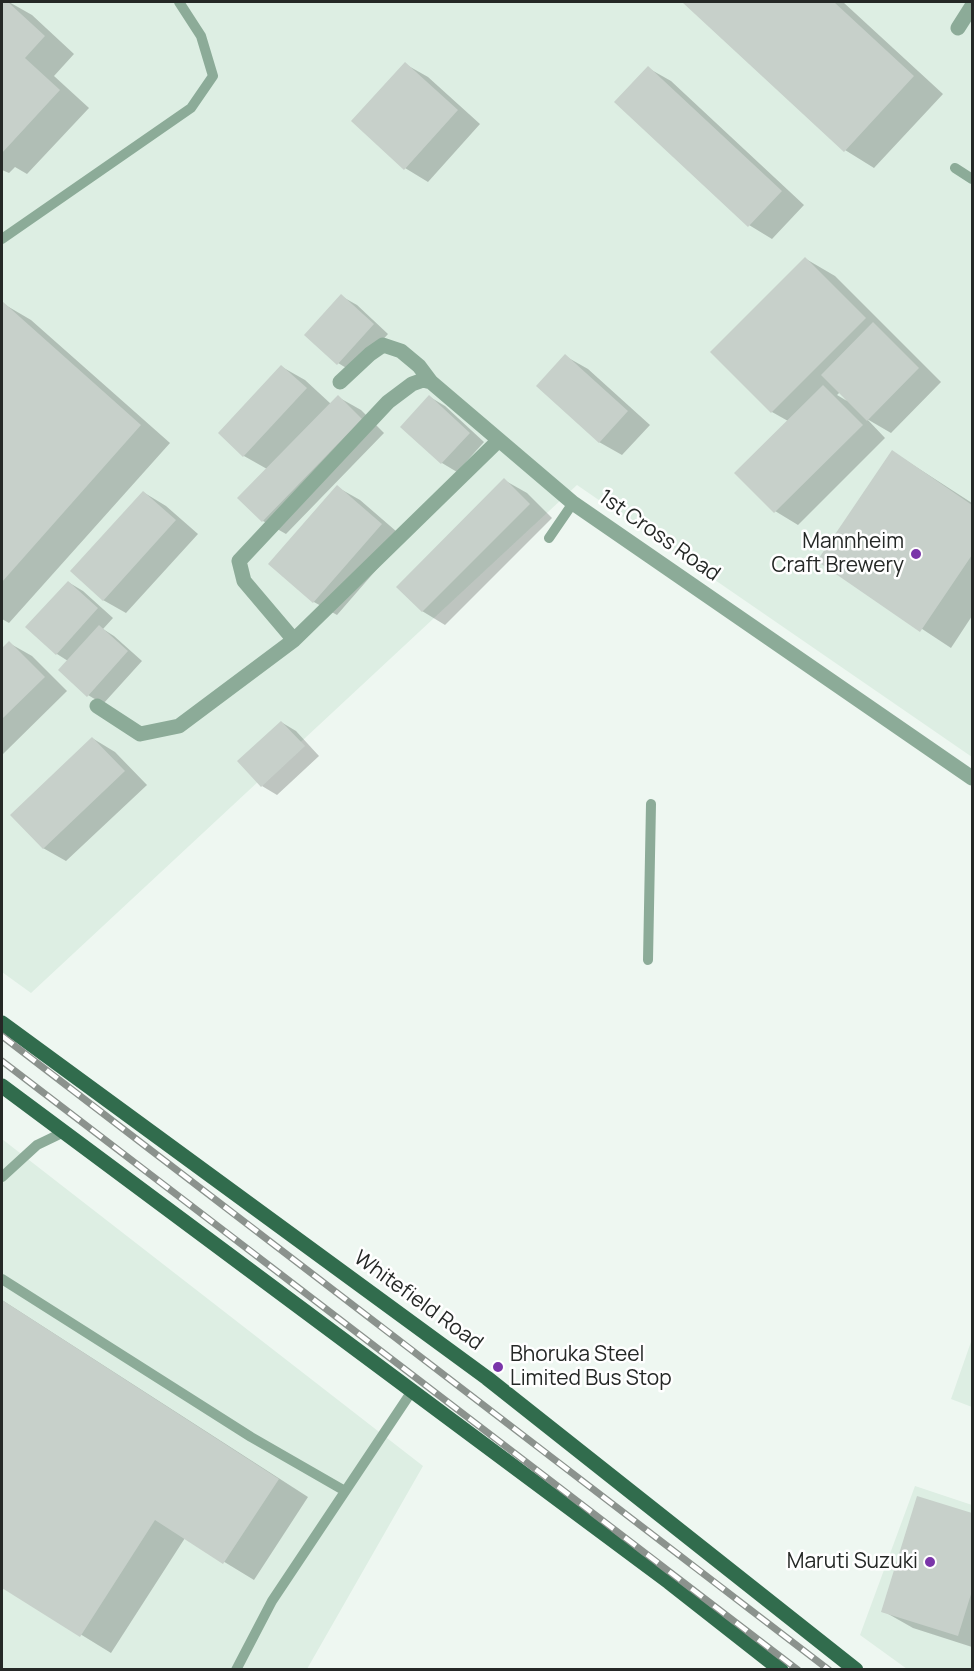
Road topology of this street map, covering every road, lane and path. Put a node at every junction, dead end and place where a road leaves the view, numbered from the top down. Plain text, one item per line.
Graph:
1 (179, 2) edge
2 (972, 6) edge
3 (958, 28) dead end
4 (954, 168) dead end
5 (972, 179) edge
6 (2, 239) edge
7 (340, 382) dead end
8 (431, 382) junction
9 (499, 440) junction
10 (573, 502) junction
11 (549, 538) dead end
12 (294, 640) junction
13 (97, 706) dead end
14 (972, 778) edge
15 (651, 804) dead end
16 (648, 960) dead end
17 (2, 1023) edge
18 (2, 1086) edge
19 (64, 1132) junction
20 (2, 1177) edge
21 (2, 1279) edge
22 (412, 1391) junction
23 (345, 1491) junction
24 (236, 1670) edge
25 (781, 1670) edge
26 (856, 1670) edge

1 - 6 lane
2 - 3 street
4 - 5 lane
7 - 8 street, 1st Cross Road
8 - 9 street, 1st Cross Road
8 - 12 street
9 - 10 street, 1st Cross Road
9 - 12 street
10 - 11 lane
10 - 14 street, 1st Cross Road
12 - 13 street
15 - 16 lane
17 - 26 main road, Whitefield Road
18 - 19 main road
19 - 20 lane
19 - 22 main road
21 - 23 lane
22 - 23 lane
22 - 25 main road
23 - 24 lane

